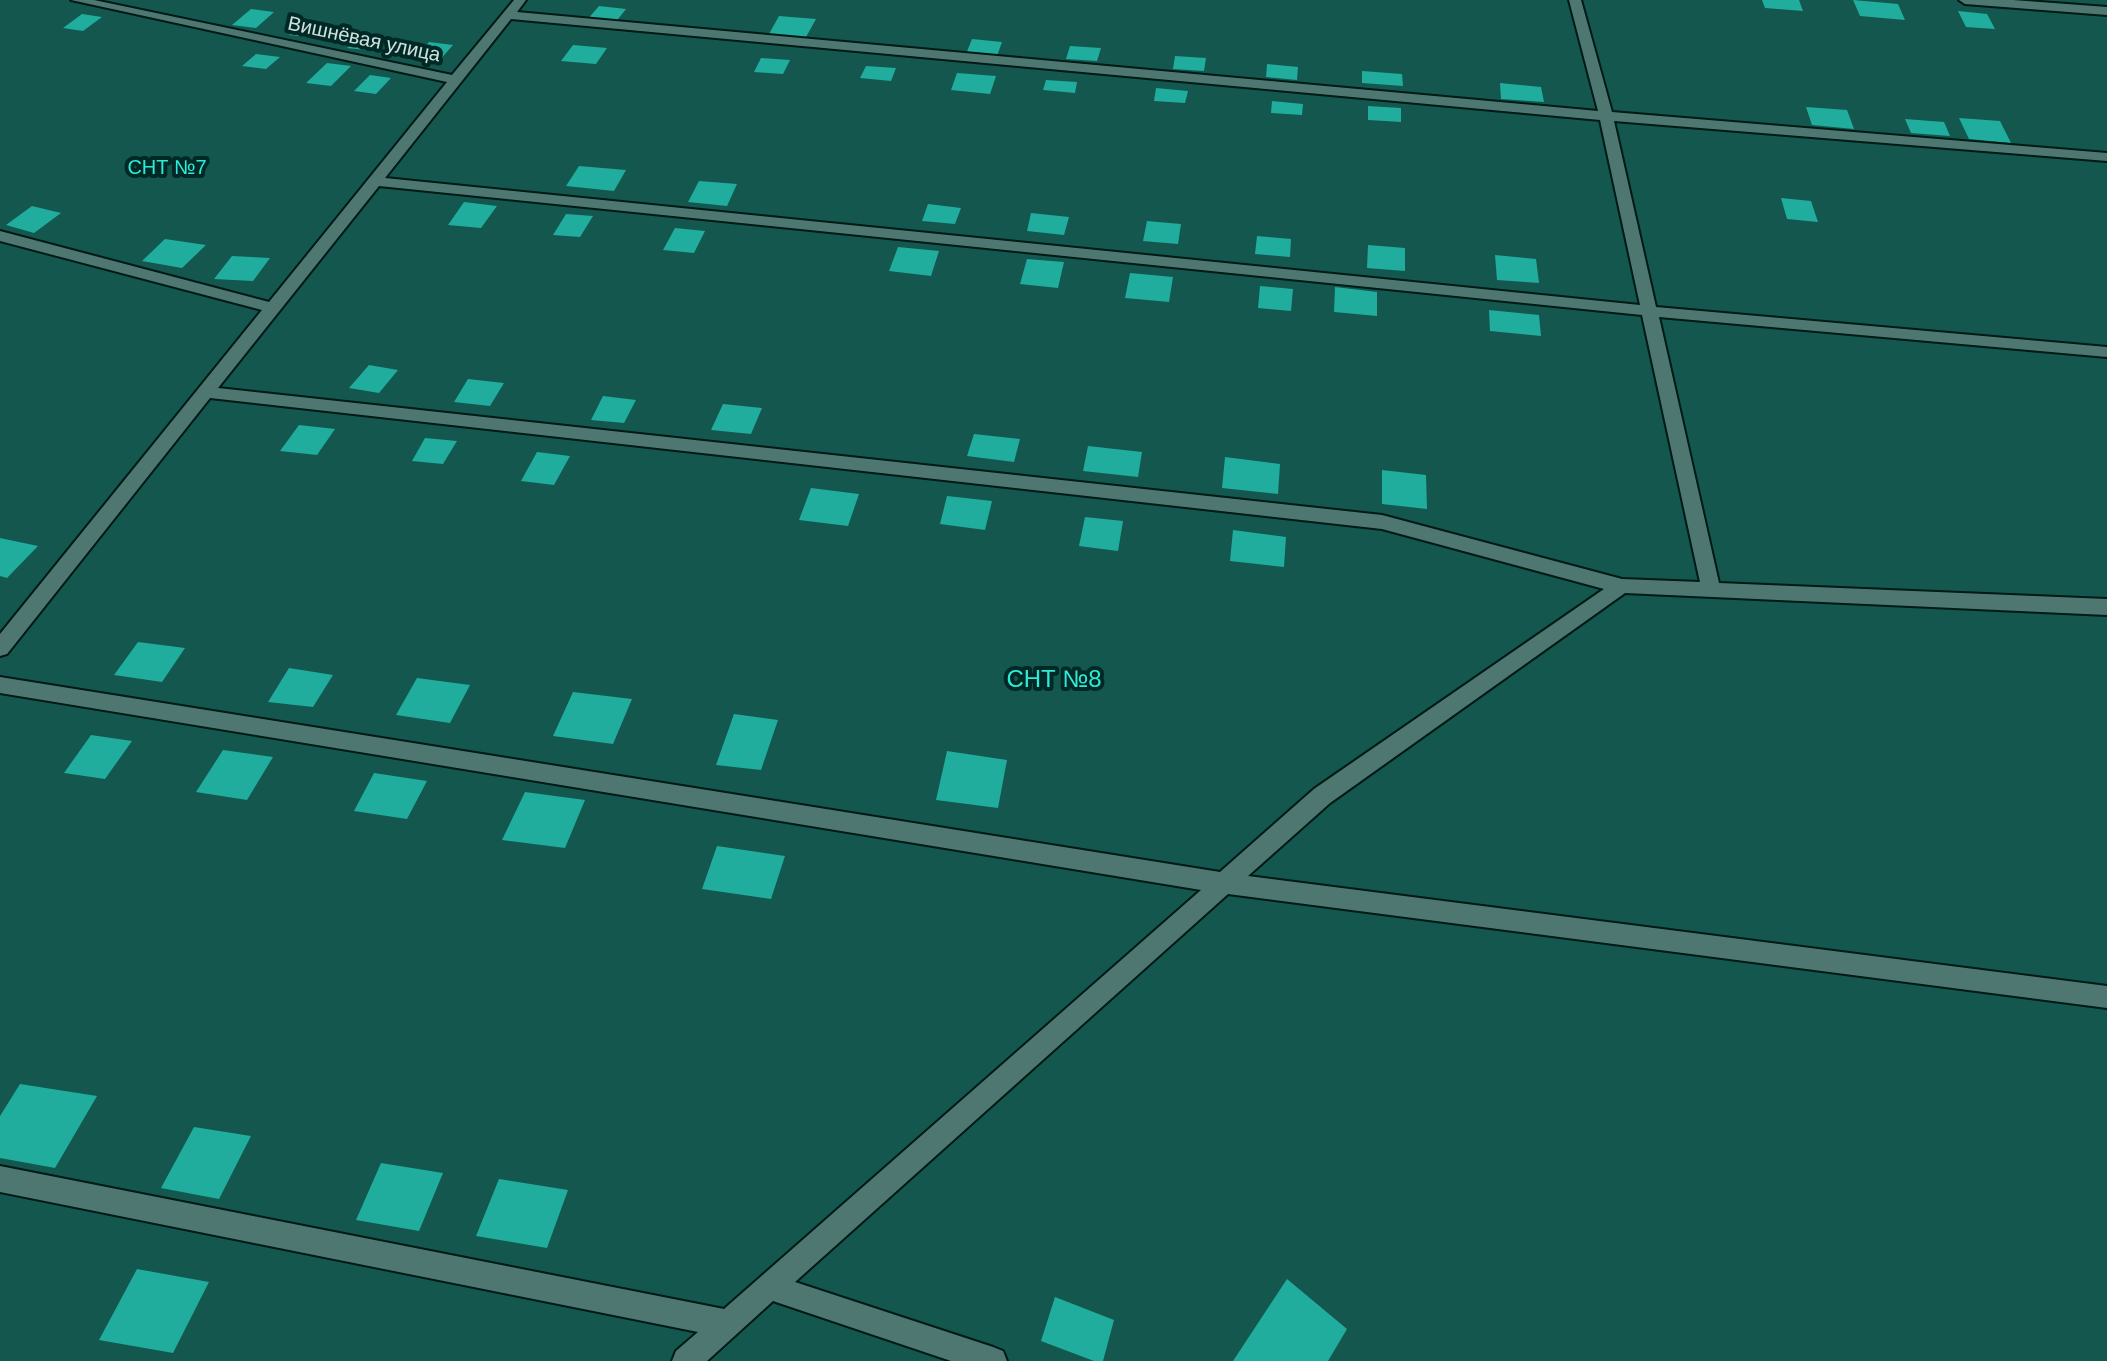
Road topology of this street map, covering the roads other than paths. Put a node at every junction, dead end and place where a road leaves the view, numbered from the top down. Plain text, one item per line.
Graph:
1 (77, 0) edge
2 (520, 0) edge
3 (1575, 0) edge
4 (1965, 0) edge
5 (2107, 11) edge
6 (507, 15) junction
7 (455, 80) junction
8 (1606, 116) junction
9 (2107, 157) edge
10 (374, 181) junction
11 (0, 236) edge
12 (272, 308) junction
13 (1649, 311) junction
14 (2107, 352) edge
15 (205, 392) junction
16 (1622, 586) junction
17 (1711, 588) junction
18 (2107, 607) edge
19 (9, 624) edge
20 (0, 648) edge
21 (0, 685) edge
22 (1223, 883) junction
23 (2107, 997) edge
24 (0, 1179) edge
25 (770, 1287) junction
26 (728, 1324) junction
27 (686, 1361) edge
28 (993, 1361) edge

1 - 7 street, Вишнёвая улица
2 - 6 street
3 - 8 street
4 - 5 street
6 - 7 street
6 - 8 street
7 - 10 street
8 - 9 street
8 - 13 street
10 - 12 street
10 - 13 street
11 - 12 street
12 - 15 street
13 - 14 street
13 - 17 street
15 - 16 street
15 - 19 street
16 - 17 street
16 - 22 street
17 - 18 street
19 - 20 street
21 - 22 street
22 - 23 street
22 - 25 street
24 - 26 street
25 - 26 street
25 - 28 street
26 - 27 street

